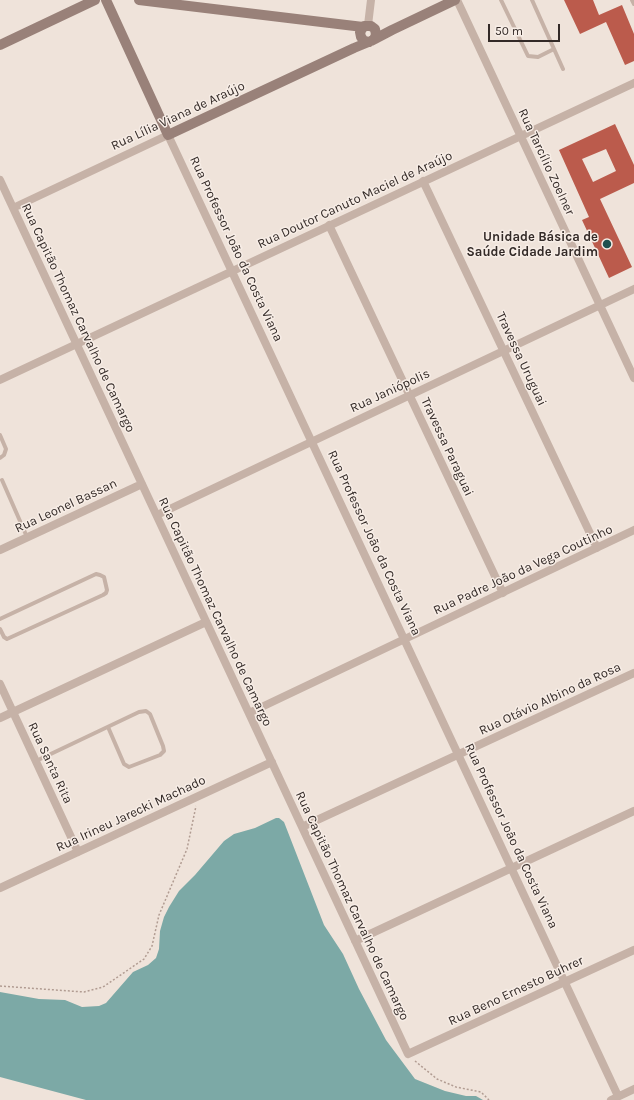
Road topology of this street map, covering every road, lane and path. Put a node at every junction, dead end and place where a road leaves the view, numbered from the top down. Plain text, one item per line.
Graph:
1 (95, 0) edge
2 (106, 0) edge
3 (139, 0) edge
4 (371, 0) edge
5 (456, 0) edge
6 (501, 0) edge
7 (532, 0) edge
8 (632, 0) edge
9 (634, 4) edge
10 (366, 26) junction
11 (370, 38) junction
12 (0, 45) edge
13 (554, 49) junction
14 (564, 69) dead end
15 (634, 83) edge
16 (168, 135) junction
17 (520, 135) junction
18 (0, 180) edge
19 (423, 181) junction
20 (13, 208) junction
21 (329, 225) junction
22 (232, 271) junction
23 (634, 289) edge
24 (600, 305) junction
25 (76, 344) junction
26 (504, 351) junction
27 (634, 378) edge
28 (0, 380) edge
29 (410, 395) junction
30 (0, 435) edge
31 (312, 442) junction
32 (0, 458) edge
33 (2, 480) dead end
34 (142, 484) junction
35 (156, 515) junction
36 (634, 530) edge
37 (27, 538) junction
38 (597, 548) junction
39 (0, 550) edge
40 (503, 592) junction
41 (0, 619) edge
42 (206, 622) junction
43 (0, 629) edge
44 (404, 639) junction
45 (634, 673) edge
46 (0, 684) edge
47 (13, 712) junction
48 (249, 713) junction
49 (0, 718) edge
50 (108, 727) junction
51 (458, 754) junction
52 (36, 761) junction
53 (272, 762) junction
54 (198, 797) junction
55 (634, 811) edge
56 (302, 827) junction
57 (78, 852) junction
58 (512, 868) junction
59 (0, 888) edge
60 (355, 941) junction
61 (634, 950) edge
62 (565, 982) junction
63 (0, 986) edge
64 (408, 1054) junction
65 (634, 1089) edge
66 (614, 1098) edge
67 (489, 1100) edge

1 - 12 street
2 - 16 street, Rua Professor João da Costa Viana
3 - 10 street
4 - 10 street
5 - 11 street, Rua Lília Viana de Araújo
5 - 17 street, Rua Tarcílio Zoelner
6 - 13 lane
7 - 13 lane
8 - 9 lane
10 - 11 street
10 - 11 street
11 - 16 street, Rua Lília Viana de Araújo
13 - 14 lane
15 - 17 street, Rua Doutor Canuto Maciel de Araújo
16 - 20 street, Rua Lília Viana de Araújo
16 - 22 street, Rua Professor João da Costa Viana
17 - 19 street, Rua Doutor Canuto Maciel de Araújo
17 - 24 street, Rua Tarcílio Zoelner
18 - 20 street, Rua Capitão Thomaz Carvalho de Camargo
19 - 21 street, Rua Doutor Canuto Maciel de Araújo
19 - 26 street, Travessa Uruguai
20 - 25 street, Rua Capitão Thomaz Carvalho de Camargo
21 - 22 street, Rua Doutor Canuto Maciel de Araújo
21 - 29 street, Travessa Paraguai
22 - 25 street, Rua Doutor Canuto Maciel de Araújo
22 - 31 street, Rua Professor João da Costa Viana
23 - 24 street, Rua Janiópolis
24 - 26 street, Rua Janiópolis
24 - 27 street, Rua Tarcílio Zoelner
25 - 28 street, Rua Doutor Canuto Maciel de Araújo
25 - 34 street, Rua Capitão Thomaz Carvalho de Camargo
26 - 29 street, Rua Janiópolis
26 - 38 street, Travessa Uruguai
29 - 31 street, Rua Janiópolis
29 - 40 street, Travessa Paraguai
30 - 32 lane
31 - 35 street, Rua Janiópolis
31 - 44 street, Rua Professor João da Costa Viana
33 - 37 lane
34 - 35 street, Rua Capitão Thomaz Carvalho de Camargo
34 - 37 street, Rua Leonel Bassan
35 - 42 street, Rua Capitão Thomaz Carvalho de Camargo
36 - 38 street, Rua Padre João da Vega Coutinho
37 - 39 street, Rua Leonel Bassan
38 - 40 street, Rua Padre João da Vega Coutinho
40 - 44 street, Rua Padre João da Vega Coutinho
41 - 43 lane
42 - 47 street
42 - 48 street, Rua Capitão Thomaz Carvalho de Camargo
44 - 48 street, Rua Padre João da Vega Coutinho
44 - 51 street, Rua Professor João da Costa Viana
45 - 51 street, Rua Otávio Albino da Rosa
46 - 47 street, Rua Santa Rita
47 - 49 street
47 - 52 street, Rua Santa Rita
48 - 53 street, Rua Capitão Thomaz Carvalho de Camargo
50 - 50 lane
50 - 52 lane
51 - 56 street, Rua Otávio Albino da Rosa
51 - 58 street, Rua Professor João da Costa Viana
52 - 57 street, Rua Santa Rita
53 - 54 street, Rua Irineu Jarecki Machado
53 - 56 street, Rua Capitão Thomaz Carvalho de Camargo
54 - 57 street, Rua Irineu Jarecki Machado
54 - 63 path
55 - 58 street
56 - 60 street, Rua Capitão Thomaz Carvalho de Camargo
57 - 59 street, Rua Irineu Jarecki Machado
58 - 60 street
58 - 62 street, Rua Professor João da Costa Viana
60 - 64 street, Rua Capitão Thomaz Carvalho de Camargo
61 - 62 street, Rua Beno Ernesto Buhrer
62 - 64 street, Rua Beno Ernesto Buhrer
62 - 66 street, Rua Professor João da Costa Viana
64 - 67 path
65 - 66 street

